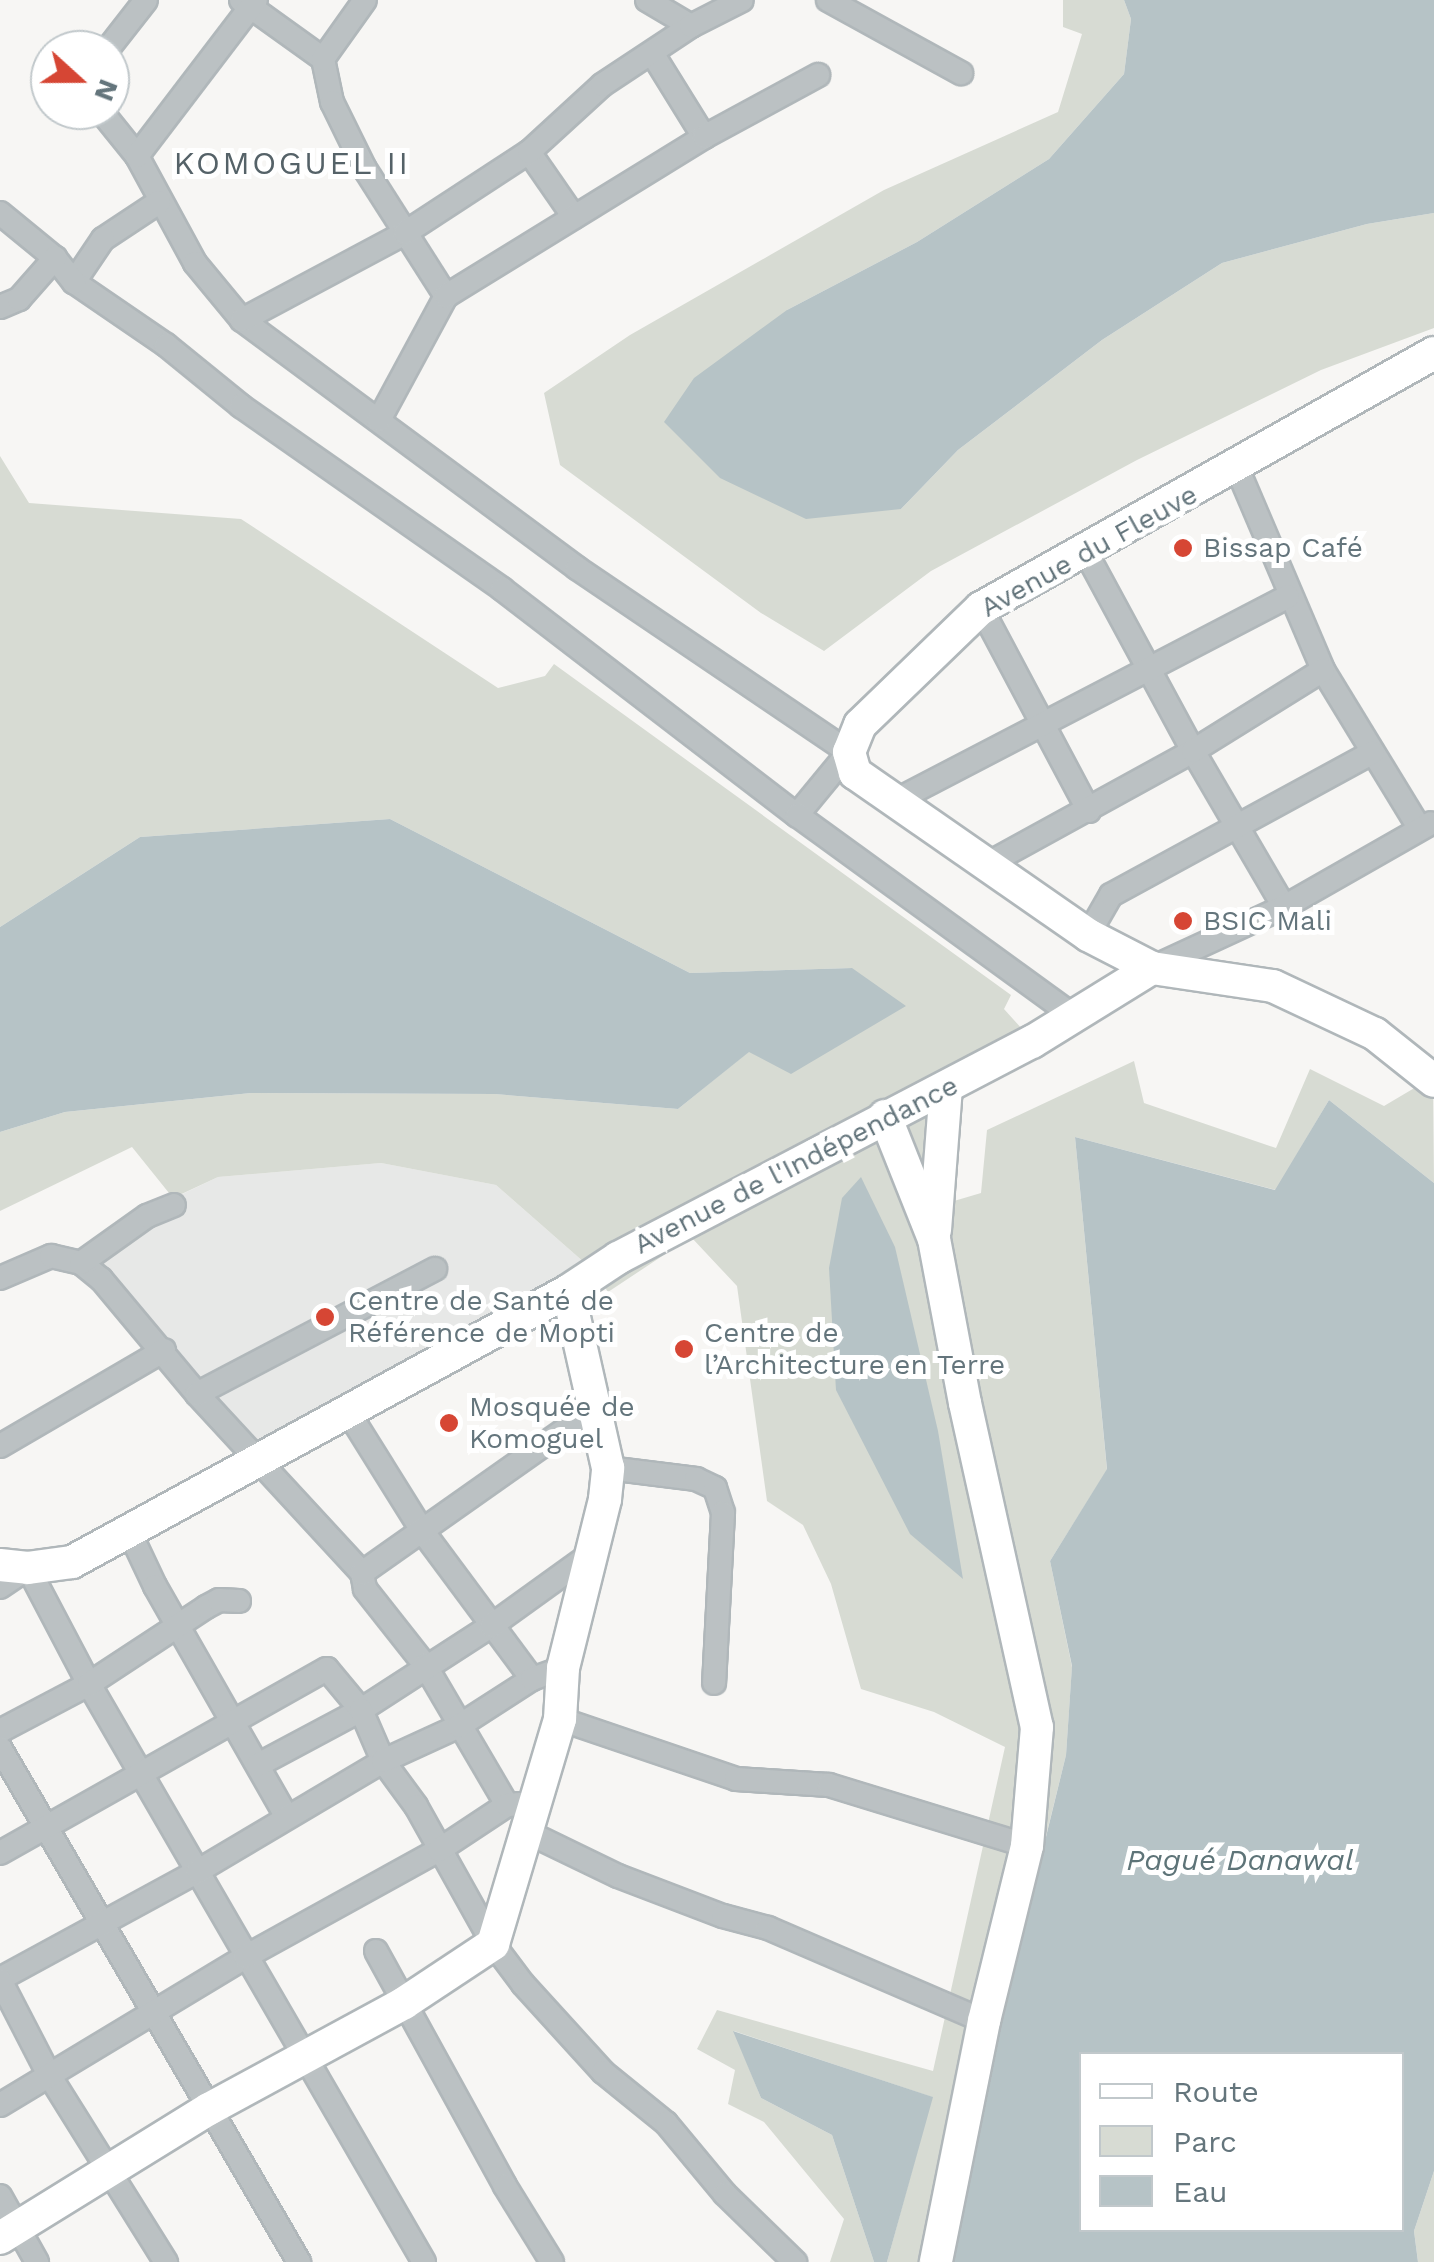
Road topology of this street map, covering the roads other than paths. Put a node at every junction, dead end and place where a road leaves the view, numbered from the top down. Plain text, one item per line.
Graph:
1 (146, 0) edge
2 (365, 0) edge
3 (646, 0) edge
4 (742, 0) edge
5 (828, 0) edge
6 (249, 2) edge
7 (691, 26) junction
8 (123, 30) edge
9 (652, 53) junction
10 (323, 59) junction
11 (961, 72) dead end
12 (818, 75) dead end
13 (117, 130) edge
14 (704, 136) junction
15 (529, 152) junction
16 (138, 156) junction
17 (159, 202) junction
18 (0, 213) edge
19 (574, 217) junction
20 (404, 232) junction
21 (55, 258) junction
22 (74, 282) junction
23 (446, 296) junction
24 (0, 306) edge
25 (242, 320) junction
26 (1434, 353) edge
27 (379, 420) junction
28 (1236, 468) junction
29 (1086, 552) junction
30 (1288, 596) junction
31 (980, 608) junction
32 (1149, 670) junction
33 (1323, 670) junction
34 (1044, 726) junction
35 (849, 752) junction
36 (1193, 752) junction
37 (1373, 752) junction
38 (895, 801) junction
39 (1089, 811) junction
40 (797, 815) junction
41 (1427, 824) edge
42 (1237, 829) junction
43 (984, 866) junction
44 (1284, 906) junction
45 (1088, 936) junction
46 (1152, 968) junction
47 (1074, 1016) junction
48 (1434, 1081) edge
49 (946, 1088) junction
50 (885, 1116) junction
51 (174, 1204) dead end
52 (934, 1240) junction
53 (80, 1263) junction
54 (435, 1268) dead end
55 (0, 1278) edge
56 (568, 1291) junction
57 (164, 1350) junction
58 (197, 1394) junction
59 (596, 1408) junction
60 (348, 1412) junction
61 (0, 1446) edge
62 (258, 1462) junction
63 (608, 1468) junction
64 (129, 1531) junction
65 (423, 1532) junction
66 (591, 1554) junction
67 (14, 1566) edge
68 (362, 1573) junction
69 (0, 1587) edge
70 (239, 1600) dead end
71 (178, 1626) junction
72 (491, 1626) junction
73 (425, 1665) junction
74 (564, 1668) junction
75 (532, 1679) junction
76 (714, 1683) dead end
77 (89, 1684) junction
78 (360, 1710) junction
79 (560, 1720) junction
80 (234, 1724) junction
81 (459, 1726) junction
82 (0, 1731) edge
83 (0, 1748) edge
84 (383, 1761) junction
85 (258, 1765) junction
86 (145, 1774) junction
87 (525, 1813) junction
88 (286, 1817) junction
89 (46, 1830) junction
90 (1026, 1846) junction
91 (439, 1850) junction
92 (0, 1853) edge
93 (198, 1870) junction
94 (103, 1923) junction
95 (493, 1944) junction
96 (376, 1951) dead end
97 (246, 1957) junction
98 (0, 1979) edge
99 (404, 2004) junction
100 (156, 2013) junction
101 (984, 2021) junction
102 (306, 2056) junction
103 (49, 2074) junction
104 (0, 2104) edge
105 (208, 2109) junction
106 (112, 2171) junction
107 (0, 2196) edge
108 (9, 2233) edge
109 (37, 2262) edge
110 (166, 2262) edge
111 (299, 2262) edge
112 (424, 2262) edge
113 (552, 2262) edge
114 (795, 2262) edge
115 (936, 2262) edge

1 - 8 street
2 - 10 street
3 - 7 street
4 - 7 street
5 - 11 street
6 - 10 street
6 - 16 street
7 - 9 street
9 - 14 street
9 - 15 street
10 - 20 street
12 - 14 street
13 - 16 street
14 - 19 street
15 - 19 street
15 - 20 street
16 - 17 street
17 - 22 street
17 - 25 street
18 - 21 street
19 - 23 street
20 - 23 street
20 - 25 street
21 - 22 street
21 - 24 street
22 - 40 street
23 - 27 street
25 - 27 street
26 - 28 street, Avenue du Fleuve
27 - 35 street
28 - 29 street, Avenue du Fleuve
28 - 30 street
29 - 31 street, Avenue du Fleuve
29 - 32 street
30 - 32 street
30 - 33 street
31 - 34 street
31 - 35 street, Avenue du Fleuve
32 - 34 street
32 - 36 street
33 - 36 street
33 - 37 street
34 - 38 street
34 - 39 street
35 - 38 street
35 - 40 street
36 - 39 street
36 - 42 street
37 - 41 street
37 - 42 street
38 - 43 street
39 - 43 street
40 - 47 street
41 - 44 street
42 - 44 street
42 - 45 street
43 - 45 street
44 - 46 street
45 - 46 street
46 - 47 street, Avenue de l'Indépendance
46 - 48 street
47 - 49 street, Avenue de l'Indépendance
49 - 50 street, Avenue de l'Indépendance
49 - 52 street
50 - 52 street
50 - 56 street, Avenue de l'Indépendance
51 - 53 street
52 - 90 street
53 - 55 street
53 - 57 street
54 - 58 street
56 - 59 street
56 - 60 street, Avenue de l'Indépendance
57 - 58 street
57 - 61 street
58 - 62 street
59 - 63 street
59 - 65 street
60 - 62 street, Avenue de l'Indépendance
60 - 65 street
62 - 64 street, Avenue de l'Indépendance
62 - 68 street
63 - 66 street
63 - 76 street
64 - 67 street, Avenue de l'Indépendance
64 - 71 street
65 - 68 street
65 - 72 street
66 - 72 street
66 - 74 street
67 - 69 street
67 - 77 street
68 - 73 street
70 - 71 street
71 - 77 street
71 - 80 street
72 - 73 street
72 - 75 street
73 - 78 street
73 - 81 street
74 - 75 street
74 - 79 street
75 - 81 street
77 - 82 street
77 - 86 street
78 - 80 street
78 - 84 street
78 - 85 street
79 - 87 street
79 - 90 street
80 - 85 street
80 - 86 street
81 - 84 street
81 - 87 street
83 - 89 street
84 - 88 street
84 - 91 street
85 - 88 street
86 - 89 street
86 - 93 street
87 - 91 street
87 - 95 street
87 - 101 street
88 - 93 street
89 - 92 street
89 - 94 street
90 - 101 street
91 - 95 street
91 - 97 street
93 - 94 street
93 - 97 street
94 - 98 street
94 - 100 street
95 - 99 street
95 - 114 street
96 - 99 street
97 - 100 street
97 - 102 street
98 - 103 street
99 - 102 street
99 - 113 street
100 - 103 street
100 - 105 street
101 - 115 street
102 - 105 street
102 - 112 street
103 - 104 street
103 - 106 street
105 - 106 street
105 - 111 street
106 - 108 street
106 - 110 street
107 - 108 street
108 - 109 street

